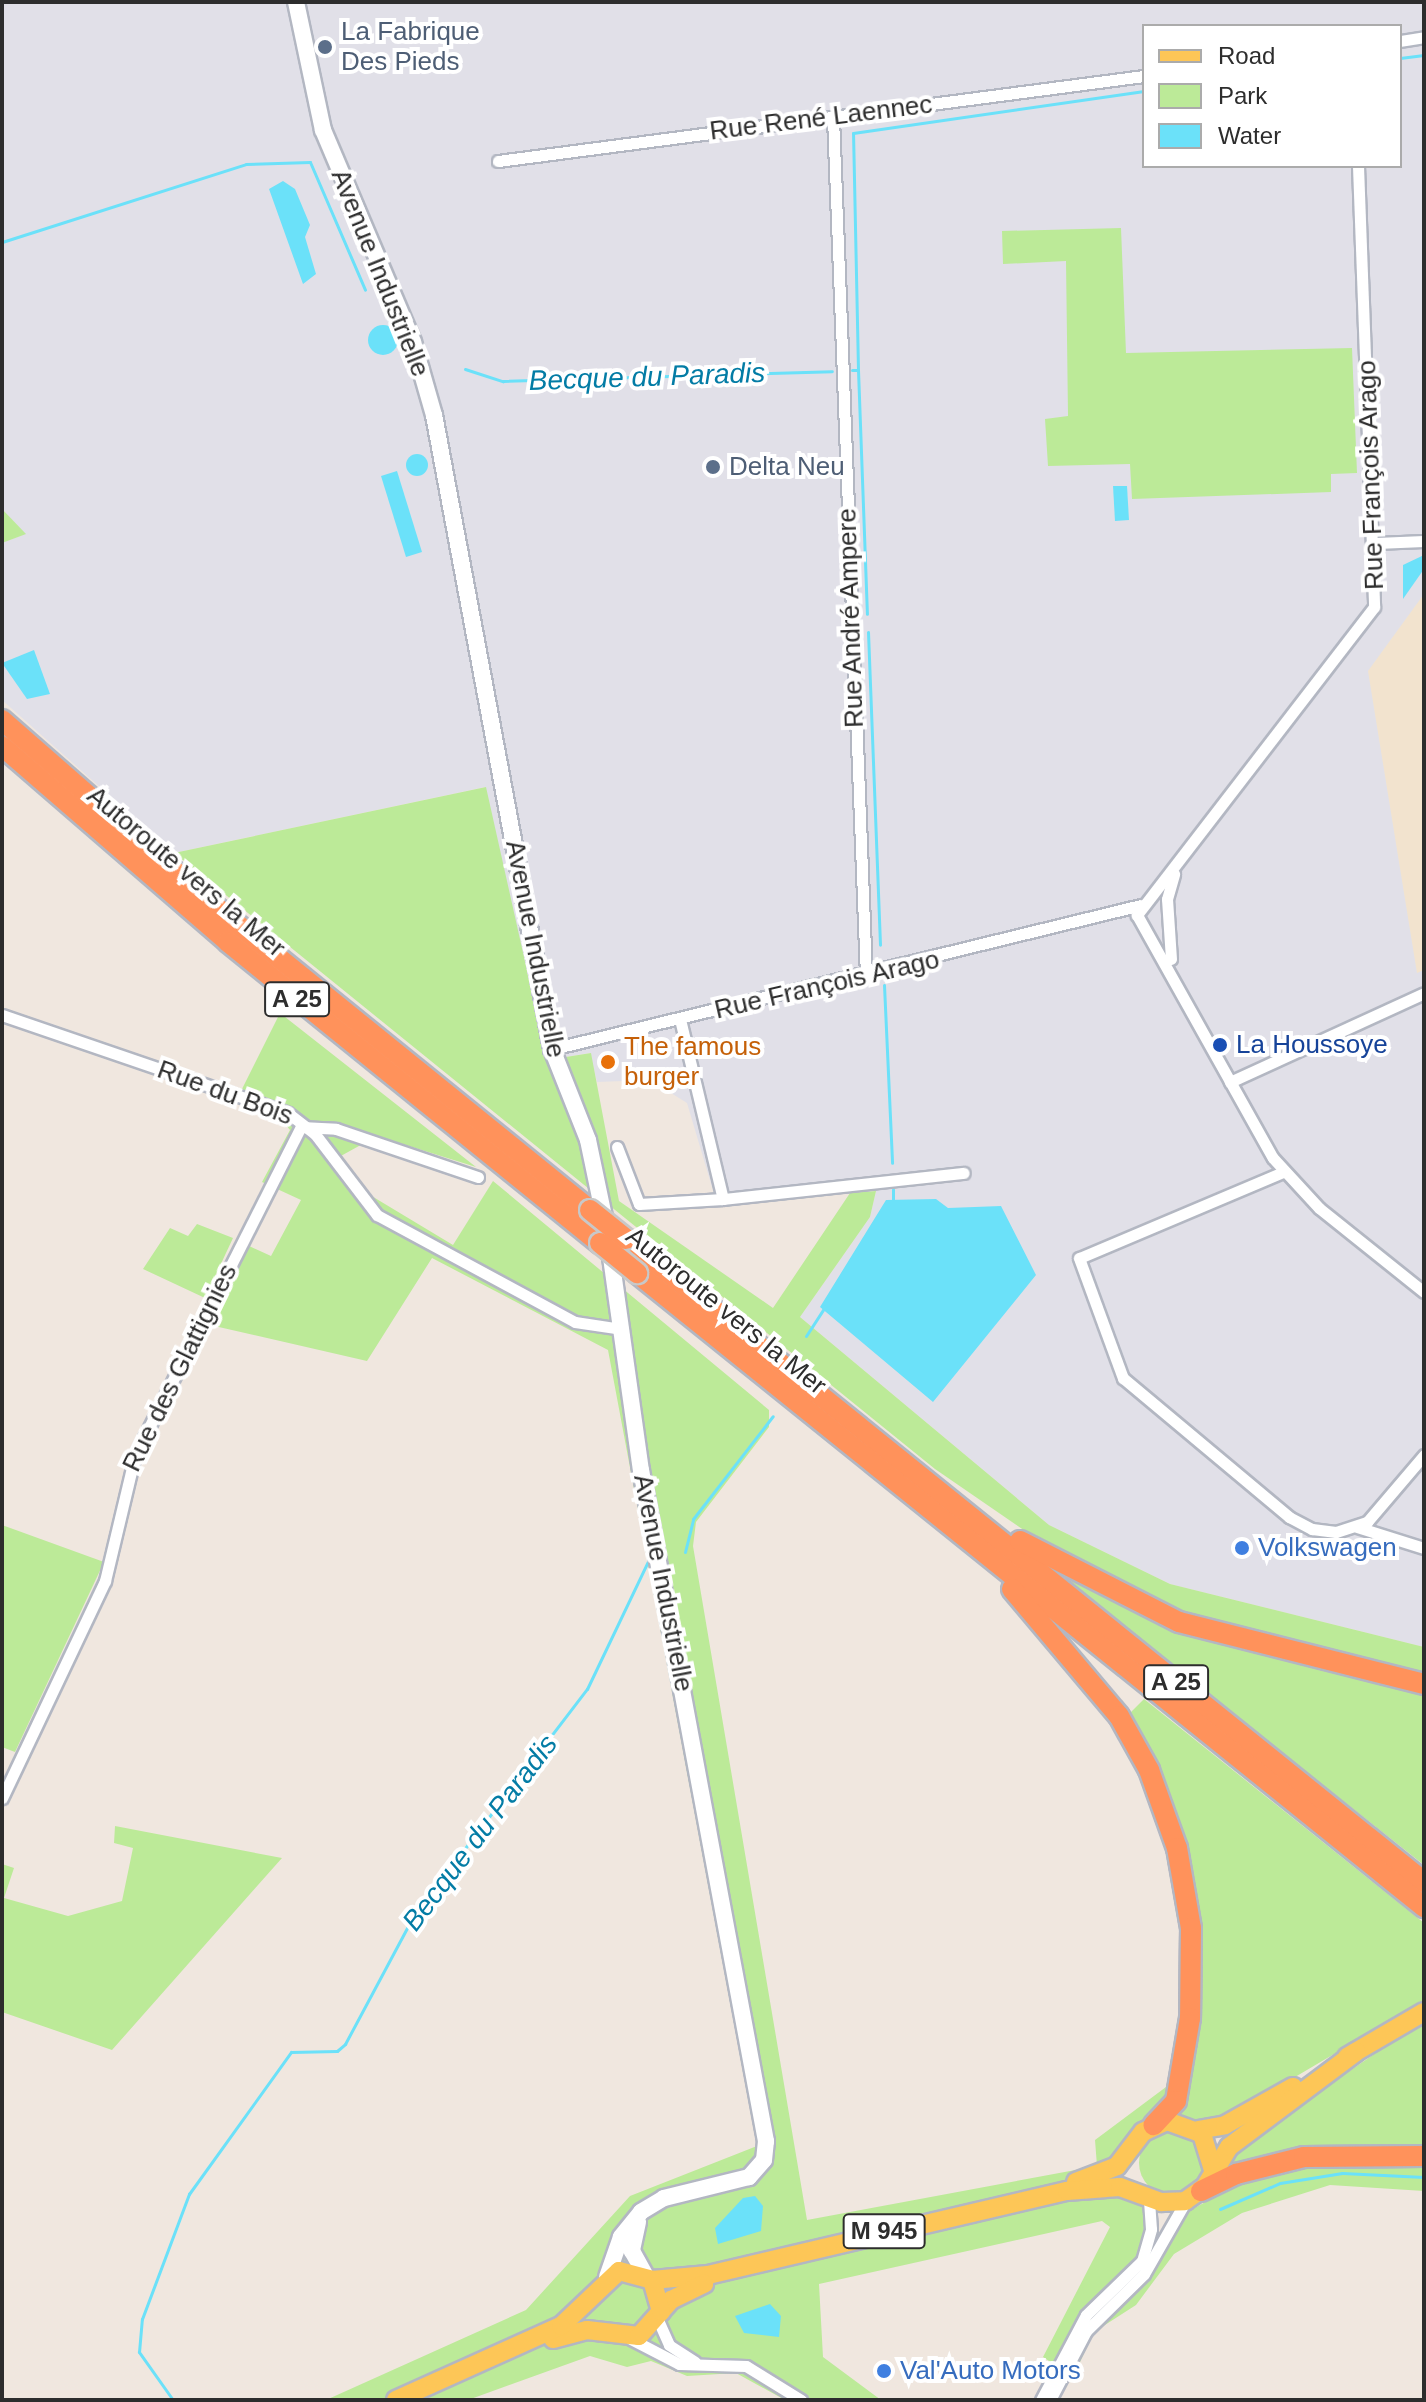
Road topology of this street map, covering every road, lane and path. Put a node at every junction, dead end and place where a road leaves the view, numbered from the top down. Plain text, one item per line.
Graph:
1 (296, 2) edge
2 (1424, 37) edge
3 (1402, 41) edge
4 (1142, 76) edge
5 (833, 117) junction
6 (498, 161) dead end
7 (1358, 168) edge
8 (1424, 541) edge
9 (1376, 543) junction
10 (2, 720) edge
11 (2, 746) edge
12 (1180, 862) junction
13 (1143, 903) junction
14 (1168, 915) junction
15 (1100, 920) junction
16 (1143, 926) junction
17 (1173, 968) junction
18 (866, 976) junction
19 (1424, 993) edge
20 (2, 1015) edge
21 (680, 1019) junction
22 (552, 1049) junction
23 (1230, 1082) junction
24 (305, 1124) junction
25 (617, 1147) dead end
26 (1283, 1172) junction
27 (964, 1173) dead end
28 (478, 1177) dead end
29 (723, 1199) junction
30 (1424, 1292) edge
31 (622, 1329) junction
32 (1424, 1455) edge
33 (928, 1482) junction
34 (1357, 1527) junction
35 (974, 1544) junction
36 (1424, 1548) edge
37 (1424, 1684) edge
38 (2, 1798) edge
39 (1424, 1882) edge
40 (1424, 1907) edge
41 (1424, 2012) edge
42 (1356, 2052) junction
43 (1154, 2125) junction
44 (1198, 2130) junction
45 (1132, 2149) junction
46 (1424, 2156) edge
47 (1213, 2169) junction
48 (1146, 2194) junction
49 (1193, 2196) junction
50 (1020, 2199) junction
51 (647, 2207) junction
52 (749, 2267) junction
53 (649, 2277) junction
54 (602, 2284) junction
55 (660, 2316) junction
56 (619, 2336) junction
57 (498, 2357) junction
58 (708, 2364) junction
59 (396, 2400) edge
60 (801, 2400) edge
61 (1041, 2400) edge
62 (1050, 2400) edge

1 - 22 street, Avenue Industrielle
2 - 3 street
4 - 5 street, Rue René Laennec
5 - 6 street, Rue René Laennec
5 - 18 street, Rue André Ampere
7 - 9 street, Rue François Arago
8 - 9 street
9 - 12 street, Rue François Arago
10 - 33 highway, A 25, bridge
11 - 35 highway, Autoroute vers la Mer / A 25, bridge
12 - 13 street, Rue François Arago
12 - 14 street, Rue François Arago
13 - 14 street
13 - 15 street, Rue François Arago
13 - 16 street
14 - 16 street
14 - 17 street, Rue François Arago
15 - 16 street, Rue François Arago
15 - 18 street, Rue François Arago
16 - 17 street
17 - 23 street
18 - 21 street, Rue François Arago
19 - 23 street
20 - 24 street, Rue du Bois
21 - 22 street, Rue François Arago
21 - 29 street
22 - 31 street, Avenue Industrielle
23 - 26 street
24 - 28 street
24 - 31 street, Rue du Bois
24 - 38 street, Rue des Glattignies
25 - 29 street
26 - 30 street
26 - 34 street
27 - 29 street
31 - 51 street, Avenue Industrielle
32 - 34 street
33 - 37 highway
33 - 39 highway, A 25
34 - 36 street
35 - 40 highway, Autoroute vers la Mer / A 25
35 - 43 highway
41 - 42 main road
42 - 44 main road
42 - 47 main road
43 - 44 main road
43 - 45 main road
44 - 47 main road
45 - 48 main road
45 - 50 main road, M 945
46 - 49 highway
47 - 49 main road
48 - 49 main road
48 - 50 main road, M 945
48 - 61 street
49 - 62 street
50 - 52 main road, M 945
51 - 53 street
51 - 54 street
52 - 53 main road, M 945
52 - 55 main road, M 945
53 - 54 main road
53 - 55 main road
54 - 56 main road
54 - 57 main road
55 - 56 main road
55 - 58 street
56 - 57 main road
56 - 58 street
57 - 59 main road
58 - 60 street

